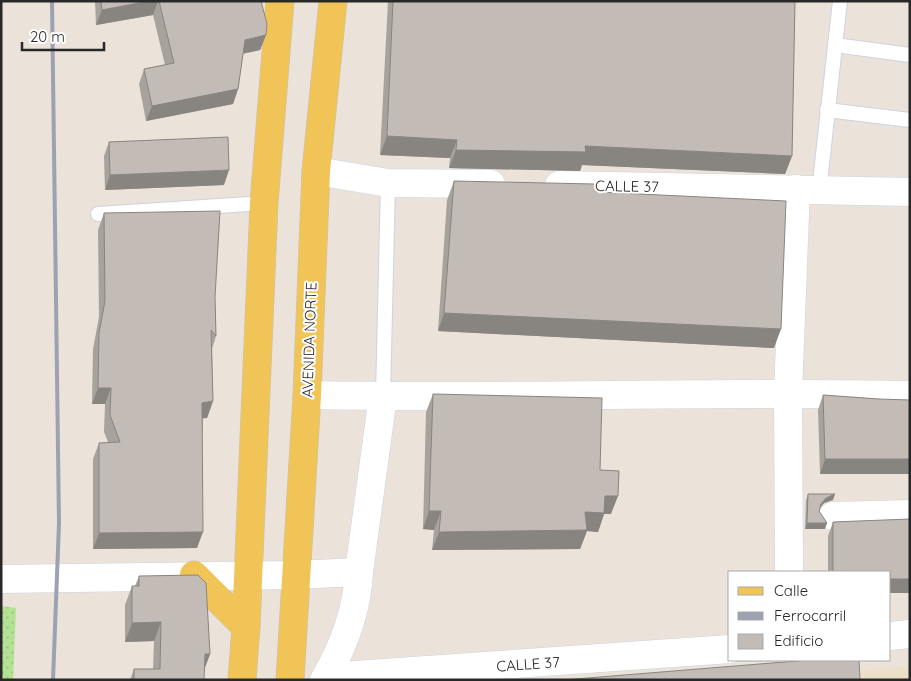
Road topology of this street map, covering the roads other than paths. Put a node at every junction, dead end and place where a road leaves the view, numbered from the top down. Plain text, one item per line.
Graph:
1 (280, 1) edge
2 (333, 1) edge
3 (840, 1) edge
4 (835, 46) junction
5 (910, 55) edge
6 (827, 110) junction
7 (910, 120) edge
8 (316, 171) junction
9 (388, 183) junction
10 (808, 190) junction
11 (910, 192) edge
12 (264, 203) junction
13 (98, 214) dead end
14 (788, 392) junction
15 (307, 395) junction
16 (910, 395) edge
17 (383, 396) junction
18 (910, 514) edge
19 (833, 516) dead end
20 (789, 571) edge
21 (359, 572) junction
22 (194, 575) junction
23 (248, 575) junction
24 (295, 575) junction
25 (1, 580) edge
26 (246, 627) junction
27 (910, 634) edge
28 (891, 636) edge
29 (728, 649) edge
30 (325, 678) edge
31 (242, 680) edge
32 (290, 680) edge

1 - 12 main road
2 - 8 main road, AVENIDA NORTE
3 - 4 lane
4 - 5 lane
4 - 6 lane
6 - 7 lane
6 - 10 lane
8 - 9 street, CALLE 37
8 - 15 main road, AVENIDA NORTE
9 - 10 street, CALLE 37
9 - 17 lane
10 - 11 street, CALLE 37
10 - 14 street
12 - 13 lane
12 - 23 main road
14 - 16 street
14 - 17 street
14 - 20 street
15 - 17 street
15 - 24 main road, AVENIDA NORTE
17 - 21 street
18 - 19 street
21 - 24 street
21 - 30 street
22 - 23 street
22 - 25 street
22 - 26 main road
23 - 24 street
23 - 26 main road
24 - 32 main road, AVENIDA NORTE
26 - 31 main road
27 - 28 street
29 - 30 street, CALLE 37

